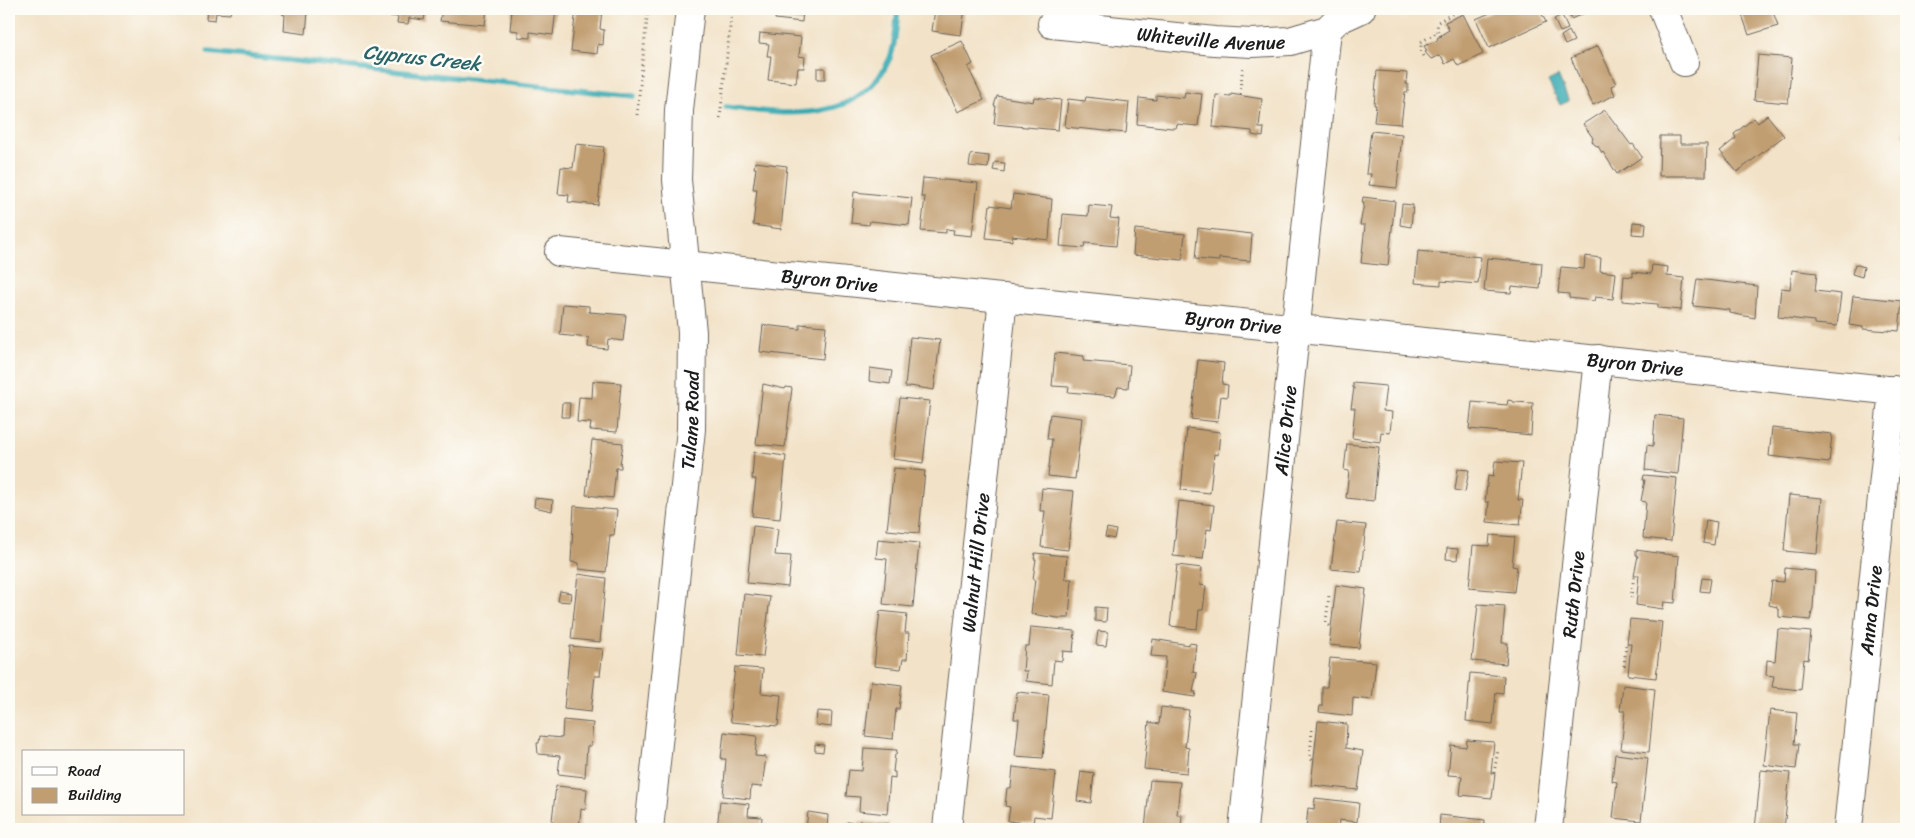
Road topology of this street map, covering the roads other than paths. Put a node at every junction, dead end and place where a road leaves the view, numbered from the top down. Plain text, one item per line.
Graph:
1 (690, 9) edge
2 (1361, 9) edge
3 (1662, 9) edge
4 (1052, 24) dead end
5 (1327, 30) junction
6 (1684, 62) dead end
7 (559, 252) dead end
8 (684, 265) junction
9 (1003, 298) junction
10 (1295, 328) junction
11 (1598, 359) junction
12 (1900, 391) edge
13 (649, 829) edge
14 (947, 829) edge
15 (1243, 829) edge
16 (1548, 829) edge
17 (1848, 829) edge

1 - 8 street, Tulane Road
2 - 5 street, Whiteville Avenue
3 - 6 street
4 - 5 street, Whiteville Avenue
5 - 10 street, Alice Drive
7 - 8 street, Byron Drive
8 - 9 street, Byron Drive
8 - 13 street, Tulane Road
9 - 10 street, Byron Drive
9 - 14 street, Walnut Hill Drive
10 - 11 street, Byron Drive
10 - 15 street, Alice Drive
11 - 12 street, Byron Drive
11 - 16 street, Ruth Drive
12 - 17 street, Anna Drive

